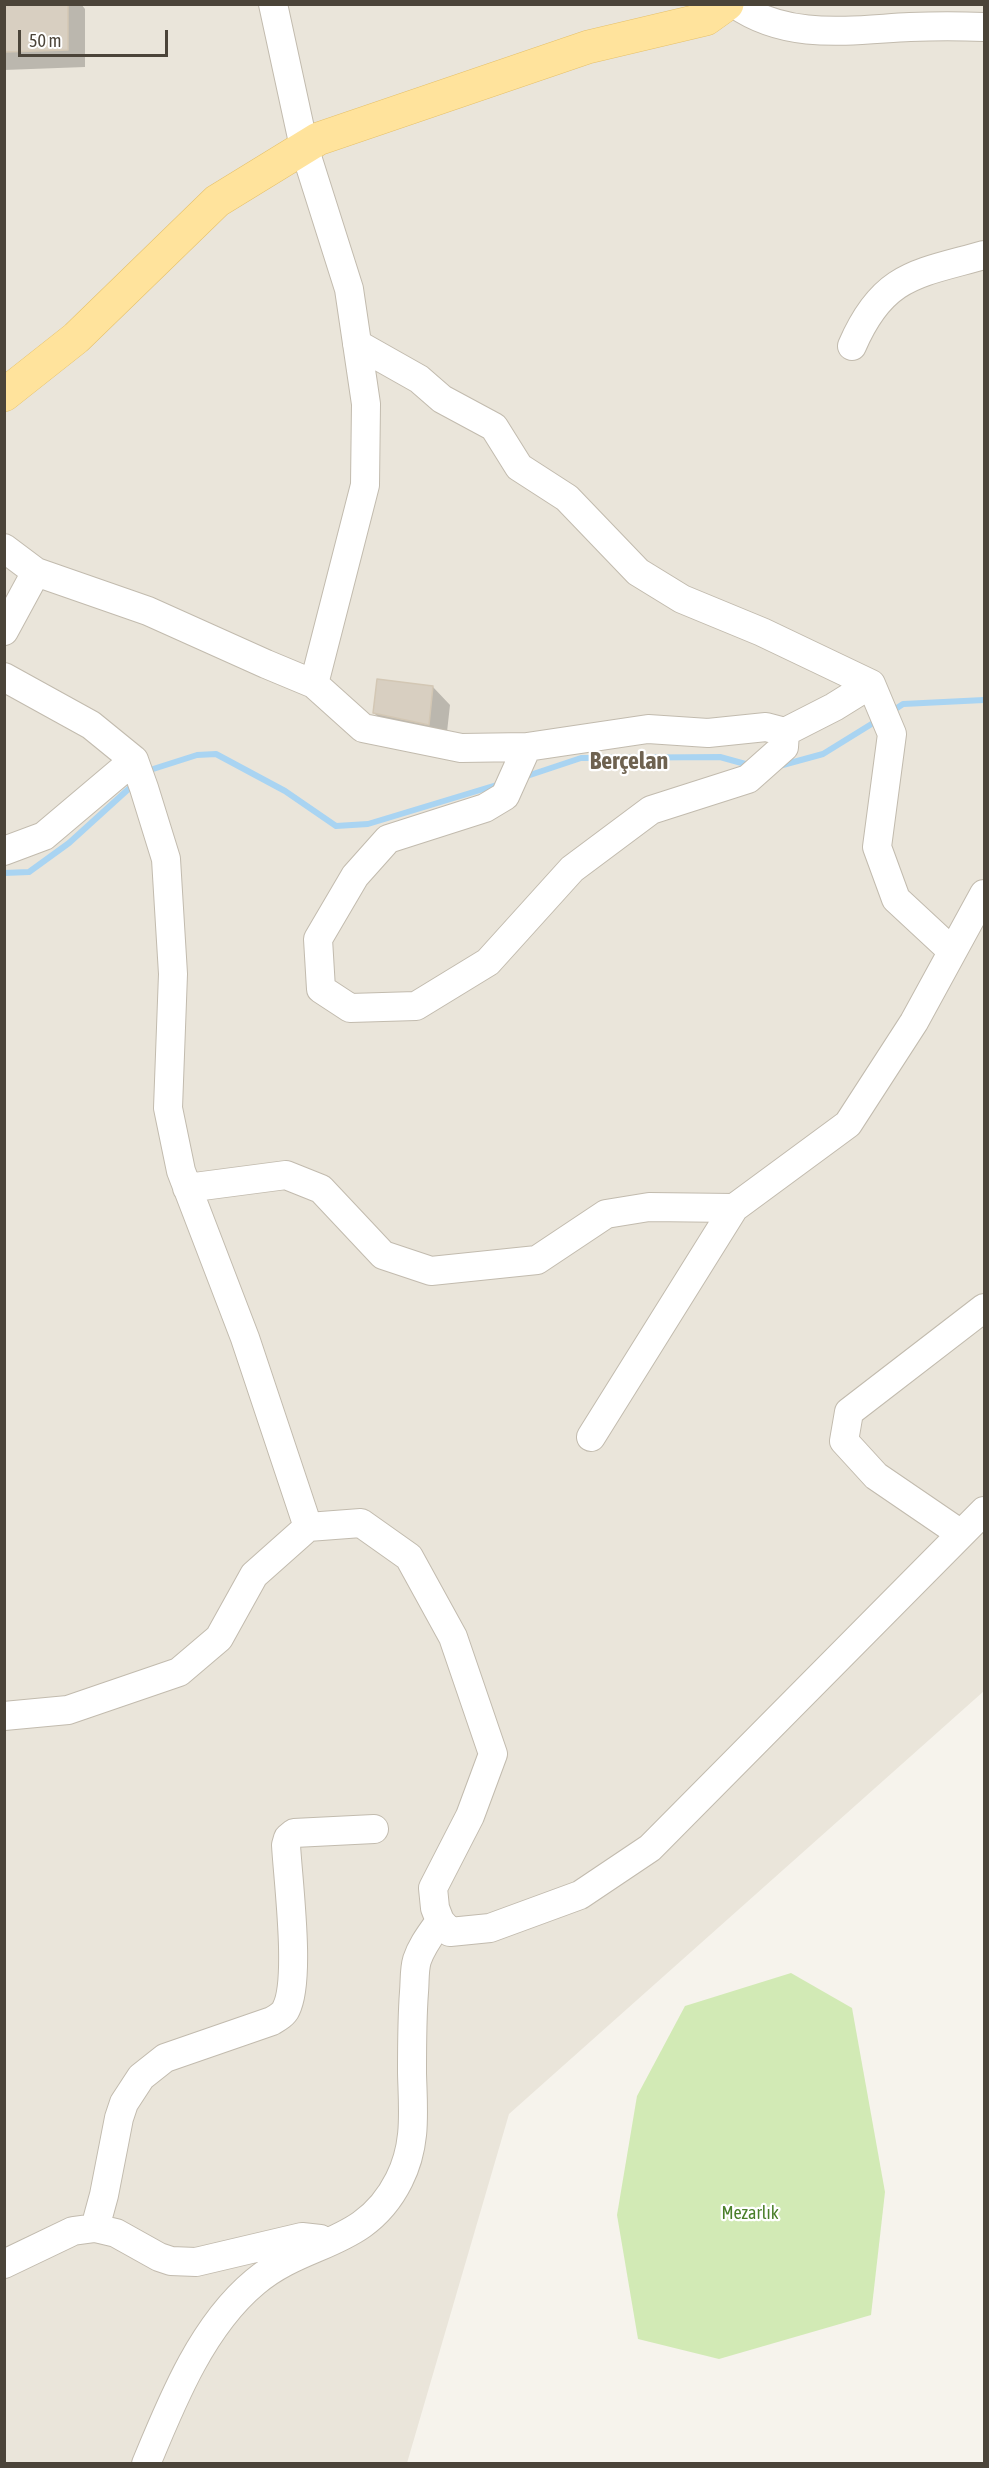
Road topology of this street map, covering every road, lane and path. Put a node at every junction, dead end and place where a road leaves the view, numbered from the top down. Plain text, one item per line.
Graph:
1 (727, 4) edge
2 (735, 4) edge
3 (280, 11) edge
4 (984, 27) edge
5 (304, 147) junction
6 (984, 255) edge
7 (357, 344) junction
8 (852, 346) dead end
9 (4, 395) edge
10 (4, 548) edge
11 (36, 573) junction
12 (4, 631) edge
13 (4, 677) edge
14 (314, 684) junction
15 (871, 684) junction
16 (785, 732) junction
17 (527, 747) junction
18 (134, 760) junction
19 (4, 851) edge
20 (984, 894) edge
21 (952, 951) junction
22 (188, 1188) junction
23 (734, 1208) junction
24 (984, 1308) edge
25 (591, 1437) dead end
26 (984, 1510) edge
27 (308, 1527) junction
28 (961, 1534) junction
29 (4, 1716) edge
30 (374, 1828) dead end
31 (440, 1921) junction
32 (95, 2228) junction
33 (327, 2244) junction
34 (4, 2264) edge
35 (146, 2463) edge

1 - 5 main road
2 - 4 street
3 - 5 street
5 - 7 street
5 - 9 main road
6 - 8 street
7 - 14 street
7 - 15 street
10 - 11 street
11 - 12 street
11 - 14 street
13 - 18 street
14 - 17 street
15 - 16 street
15 - 21 street
16 - 17 street
16 - 17 street
18 - 19 street
18 - 22 street
20 - 21 street
21 - 23 street
22 - 23 street
22 - 27 street
23 - 25 street
24 - 28 street
26 - 28 street
27 - 29 street
27 - 31 street
28 - 31 street
30 - 32 street
31 - 33 street
32 - 33 street
32 - 34 street
33 - 35 street

